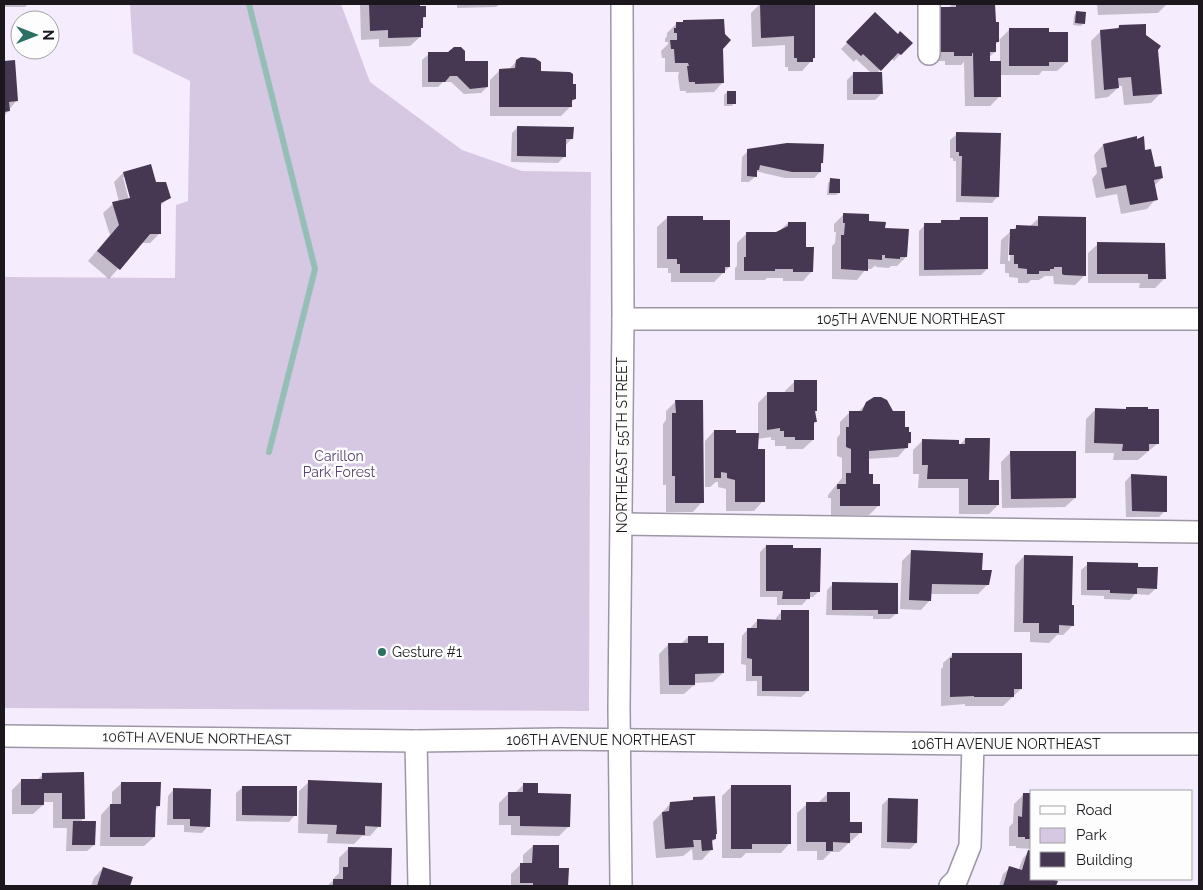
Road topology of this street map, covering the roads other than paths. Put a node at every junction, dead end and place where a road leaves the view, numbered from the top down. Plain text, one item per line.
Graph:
1 (622, 4) edge
2 (929, 4) edge
3 (929, 54) dead end
4 (623, 319) junction
5 (1199, 319) edge
6 (622, 524) junction
7 (1199, 532) edge
8 (4, 736) edge
9 (416, 740) junction
10 (620, 740) junction
11 (973, 744) junction
12 (1199, 744) edge
13 (419, 886) edge
14 (622, 886) edge
15 (950, 886) edge

1 - 4 street, NORTHEAST 55TH STREET
2 - 3 street
4 - 5 street, 105TH AVENUE NORTHEAST
4 - 6 street, NORTHEAST 55TH STREET
6 - 7 street
6 - 10 street, NORTHEAST 55TH STREET
8 - 9 street, 106TH AVENUE NORTHEAST
9 - 10 street, 106TH AVENUE NORTHEAST
9 - 13 street
10 - 11 street, 106TH AVENUE NORTHEAST
10 - 14 street, NORTHEAST 55TH STREET
11 - 12 street, 106TH AVENUE NORTHEAST
11 - 15 street

